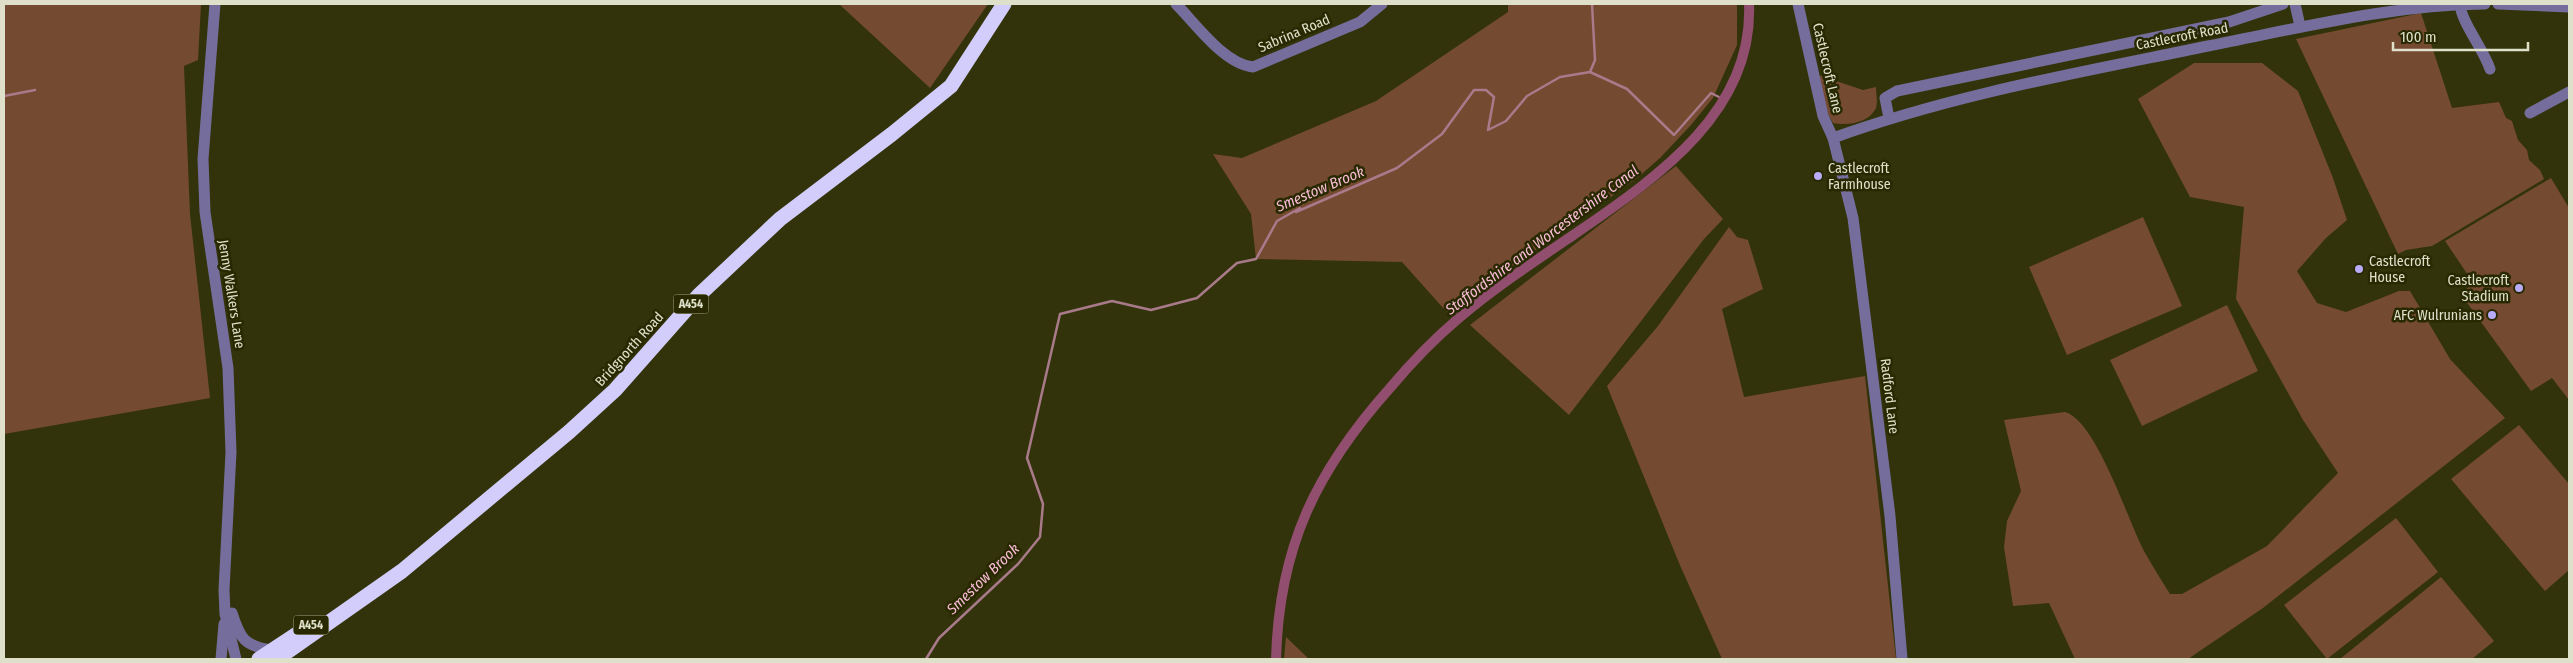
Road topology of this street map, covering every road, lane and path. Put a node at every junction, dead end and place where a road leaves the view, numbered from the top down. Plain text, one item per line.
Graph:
1 (215, 4) edge
2 (1004, 4) edge
3 (1176, 4) edge
4 (1382, 4) edge
5 (1798, 4) edge
6 (2283, 4) edge
7 (2296, 4) edge
8 (2460, 4) edge
9 (2485, 4) edge
10 (2498, 4) edge
11 (2268, 6) edge
12 (2569, 7) edge
13 (2300, 26) junction
14 (2490, 69) dead end
15 (2569, 92) edge
16 (2530, 113) dead end
17 (1889, 118) junction
18 (1833, 138) junction
19 (224, 590) junction
20 (225, 614) junction
21 (269, 656) edge
22 (221, 659) edge
23 (236, 659) edge
24 (1902, 659) edge

1 - 19 street, Jenny Walkers Lane
2 - 21 highway, Bridgnorth Road / A454
3 - 4 street, Sabrina Road
5 - 18 street, Castlecroft Lane
6 - 11 street, Castlecroft Road
7 - 13 street
8 - 9 street, Castlecroft Road
8 - 13 street, Castlecroft Road
8 - 14 street
10 - 12 street
11 - 17 street, Castlecroft Road
13 - 17 street, Castlecroft Road
15 - 16 street
17 - 18 street, Castlecroft Road
18 - 24 street, Radford Lane
19 - 20 street, Jenny Walkers Lane
19 - 21 street, Jenny Walkers Lane
20 - 22 street, Jenny Walkers Lane
20 - 23 street, Jenny Walkers Lane

